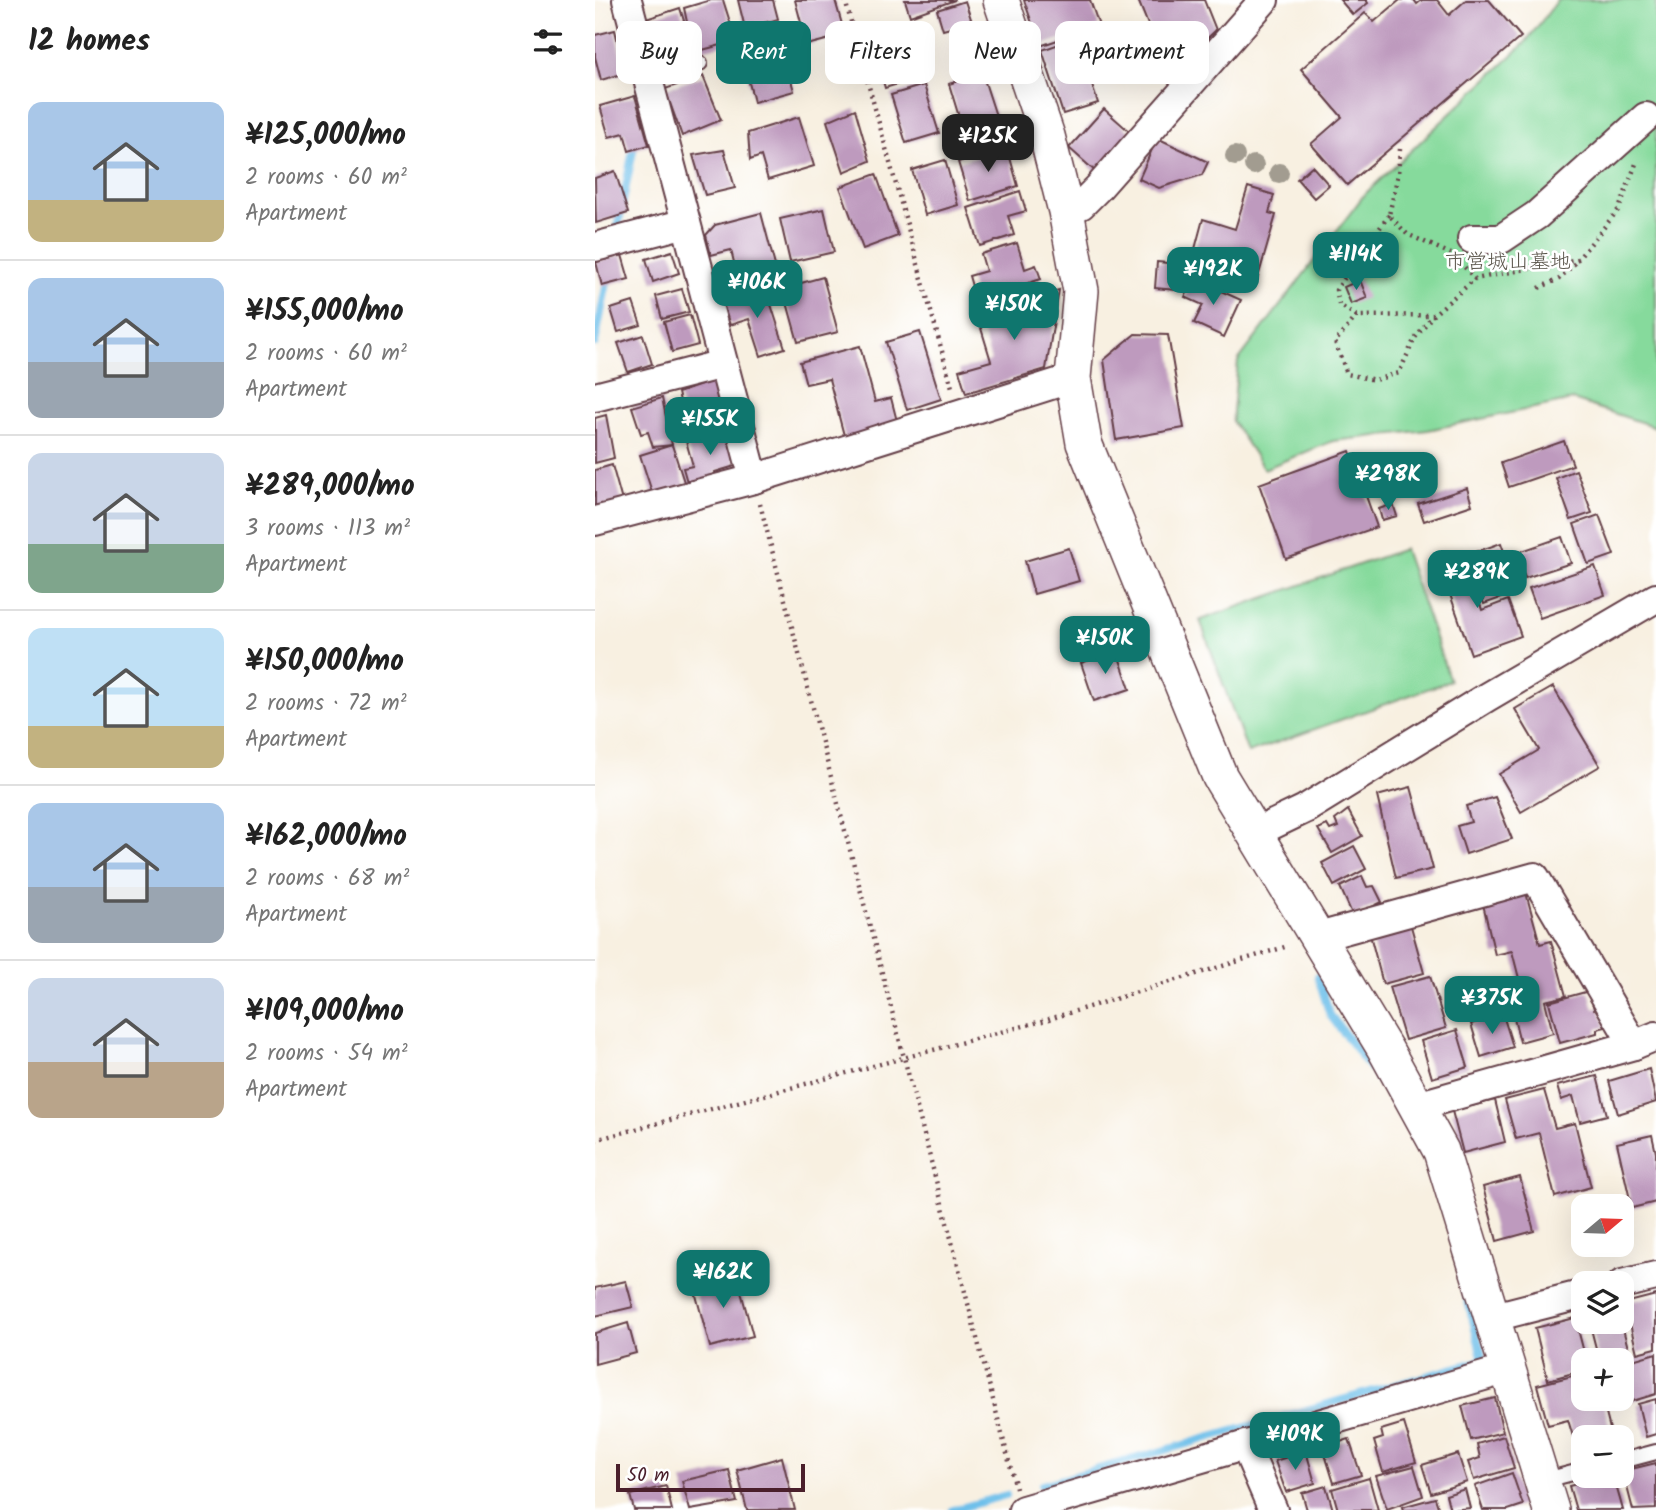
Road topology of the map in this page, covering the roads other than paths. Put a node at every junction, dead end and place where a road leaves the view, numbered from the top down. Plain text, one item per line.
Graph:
1 (627, 0) edge
2 (1001, 0) edge
3 (1264, 0) edge
4 (632, 21) edge
5 (649, 84) edge
6 (1646, 117) dead end
7 (1066, 211) junction
8 (686, 223) junction
9 (1472, 239) dead end
10 (595, 247) edge
11 (723, 364) junction
12 (1073, 378) junction
13 (595, 397) edge
14 (754, 479) junction
15 (595, 521) edge
16 (1656, 598) edge
17 (1255, 833) junction
18 (1315, 938) junction
19 (1645, 1040) edge
20 (1417, 1106) junction
21 (1656, 1276) edge
22 (1634, 1281) edge
23 (1571, 1297) edge
24 (1494, 1317) junction
25 (1508, 1369) junction
26 (1245, 1445) junction
27 (1656, 1452) edge
28 (1634, 1458) edge
29 (1571, 1480) edge
30 (1546, 1496) edge
31 (1021, 1504) edge
32 (1273, 1510) edge

1 - 4 street
2 - 7 street
3 - 7 street
5 - 8 street
6 - 9 street
7 - 12 street
8 - 10 street
8 - 11 street
11 - 13 street
11 - 14 street
12 - 14 street
12 - 17 street
14 - 15 street
16 - 17 street
17 - 18 street
18 - 19 street
18 - 20 street
19 - 20 street
20 - 24 street
21 - 22 street
23 - 24 street
24 - 25 street
25 - 26 street
25 - 30 street
26 - 31 street
26 - 32 street
27 - 28 lane
29 - 30 lane

